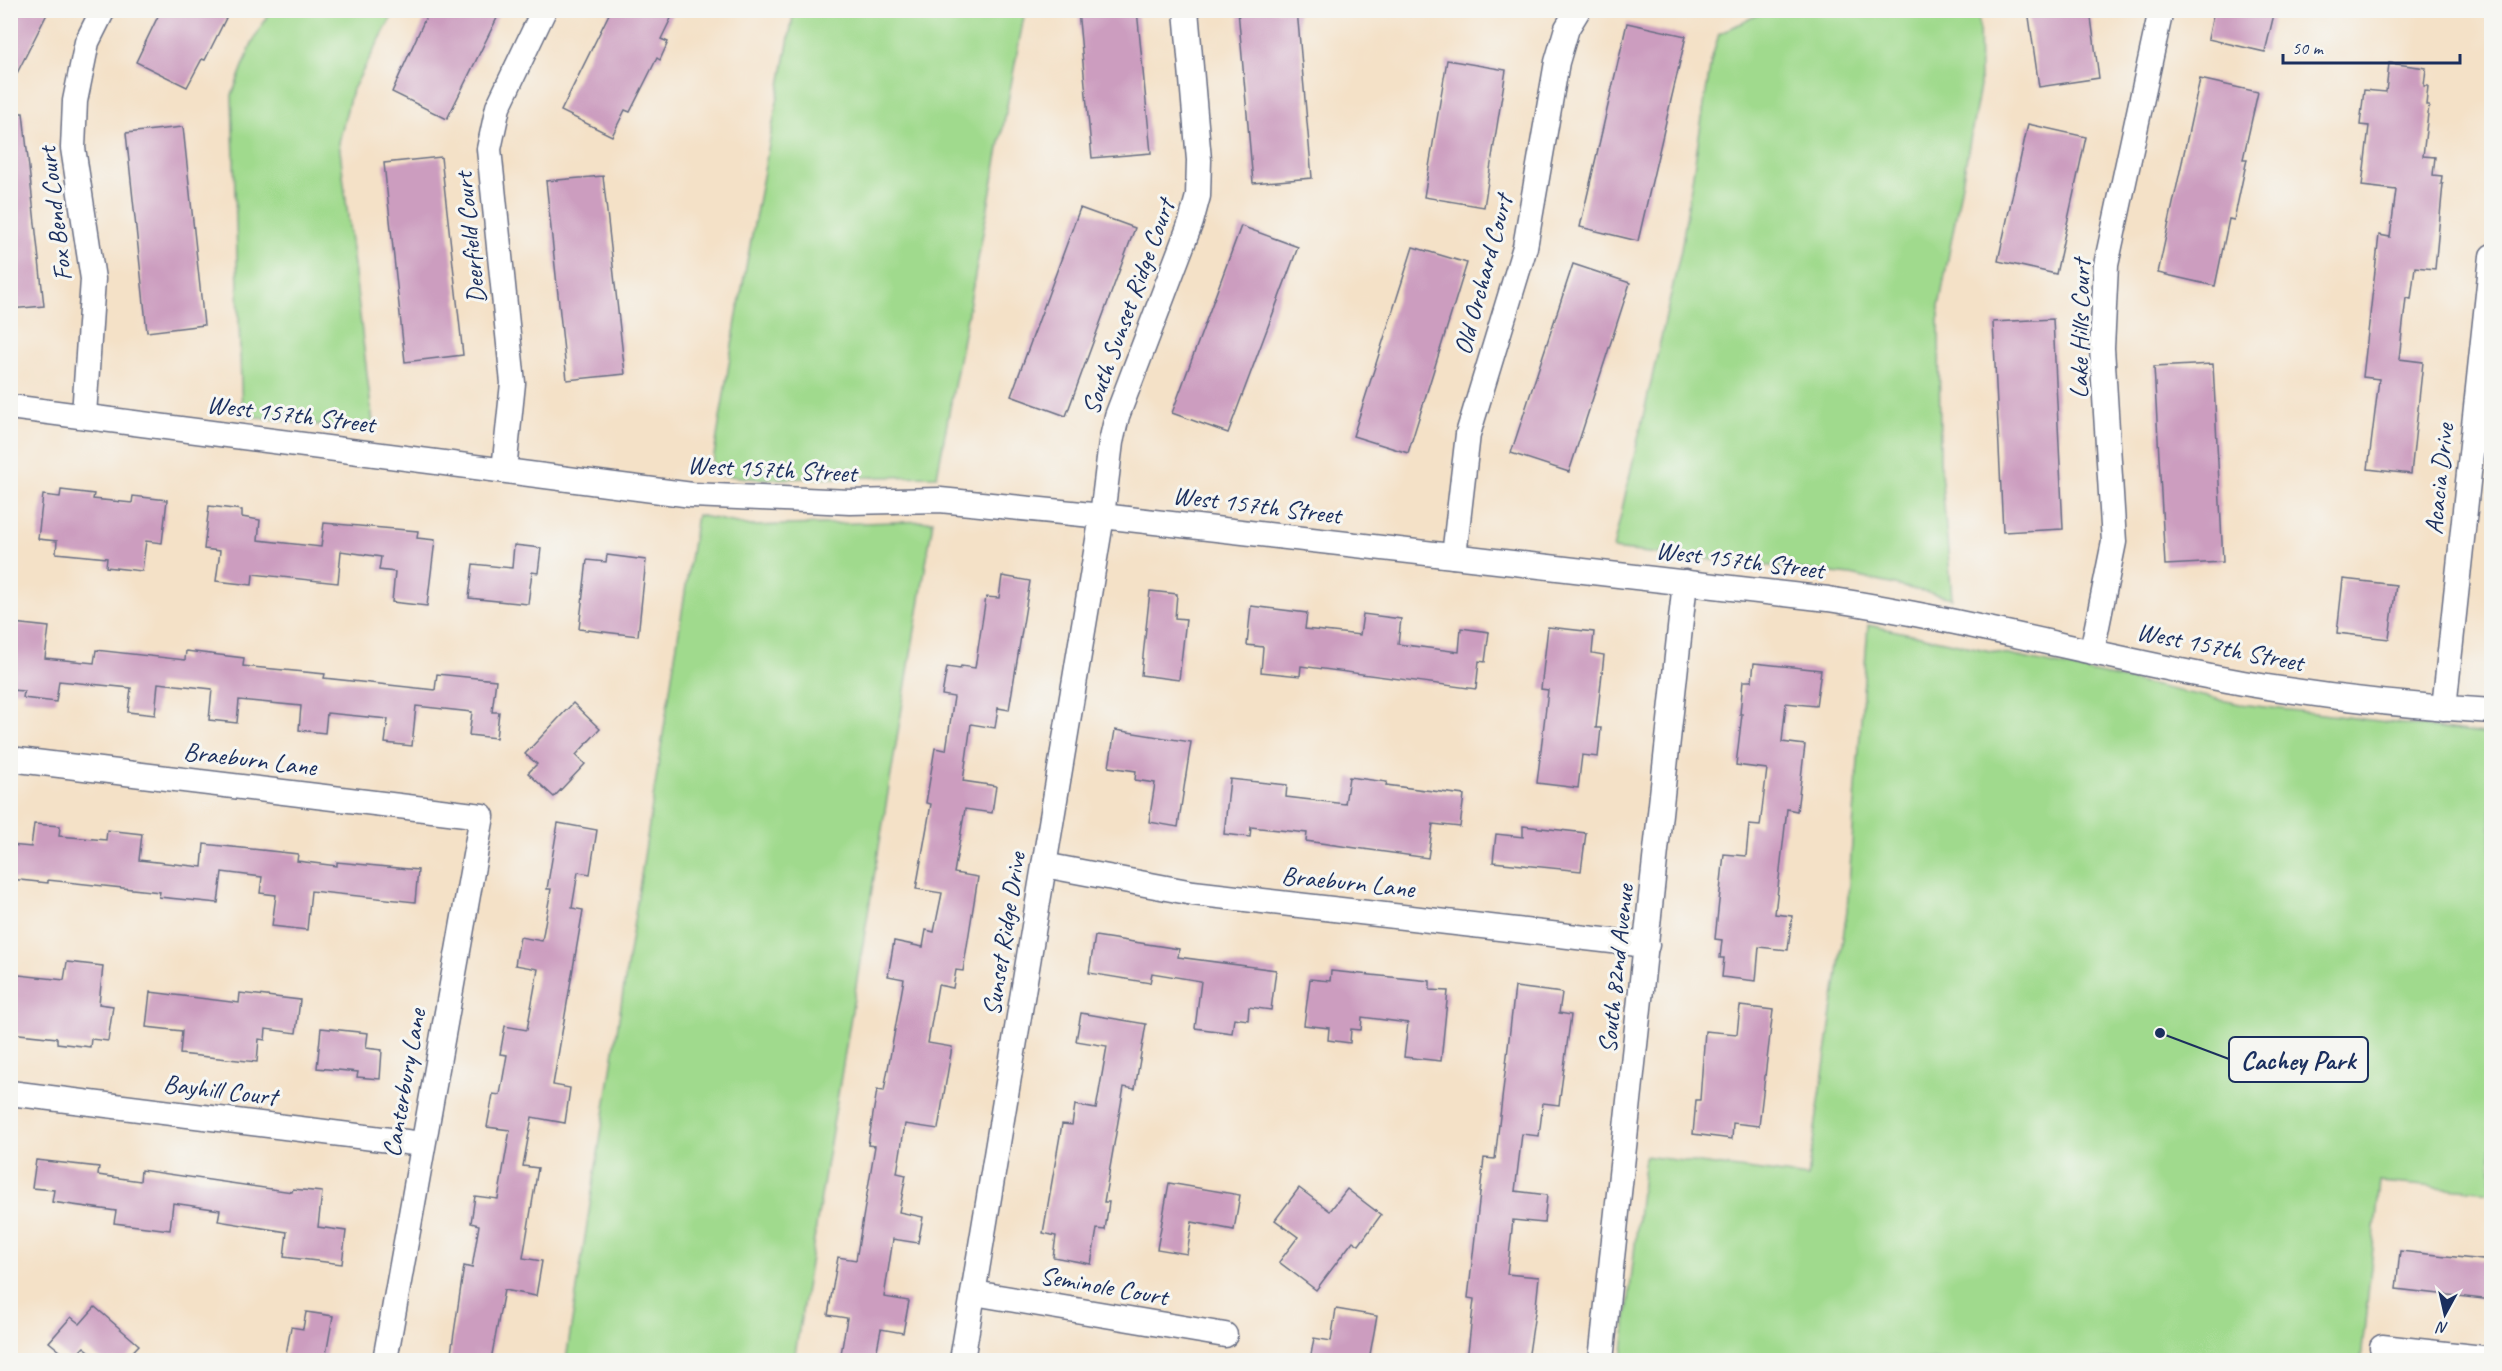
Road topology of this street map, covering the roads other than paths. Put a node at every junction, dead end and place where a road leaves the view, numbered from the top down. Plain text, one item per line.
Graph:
1 (103, 10) edge
2 (544, 10) edge
3 (1186, 10) edge
4 (1578, 10) edge
5 (2161, 10) edge
6 (2492, 256) edge
7 (10, 407) edge
8 (84, 415) junction
9 (504, 470) junction
10 (1102, 516) junction
11 (1454, 556) junction
12 (1685, 582) junction
13 (2092, 651) junction
14 (2444, 708) junction
15 (2492, 711) edge
16 (10, 759) edge
17 (482, 816) joint
18 (1044, 865) junction
19 (1647, 945) junction
20 (10, 1093) edge
21 (422, 1144) junction
22 (975, 1293) junction
23 (1225, 1335) dead end
24 (2382, 1347) dead end
25 (2492, 1359) edge
26 (385, 1360) edge
27 (962, 1360) edge
28 (1601, 1360) edge

1 - 8 street, Fox Bend Court
2 - 9 street, Deerfield Court
3 - 10 street, South Sunset Ridge Court
4 - 11 street, Old Orchard Court
5 - 13 street, Lake Hills Court
6 - 14 street, Acacia Drive
7 - 8 street, West 157th Street
8 - 9 street, West 157th Street
9 - 10 street, West 157th Street
10 - 11 street, West 157th Street
10 - 18 street, Sunset Ridge Drive
11 - 12 street, West 157th Street
12 - 13 street, West 157th Street
12 - 19 street, South 82nd Avenue
13 - 14 street, West 157th Street
14 - 15 street, West 157th Street
16 - 17 street, Braeburn Lane
17 - 21 street, Canterbury Lane
18 - 19 street, Braeburn Lane
18 - 22 street, Sunset Ridge Drive
19 - 28 street, South 82nd Avenue
20 - 21 street, Bayhill Court
21 - 26 street, Canterbury Lane
22 - 23 street, Seminole Court
22 - 27 street, Sunset Ridge Drive
24 - 25 street

